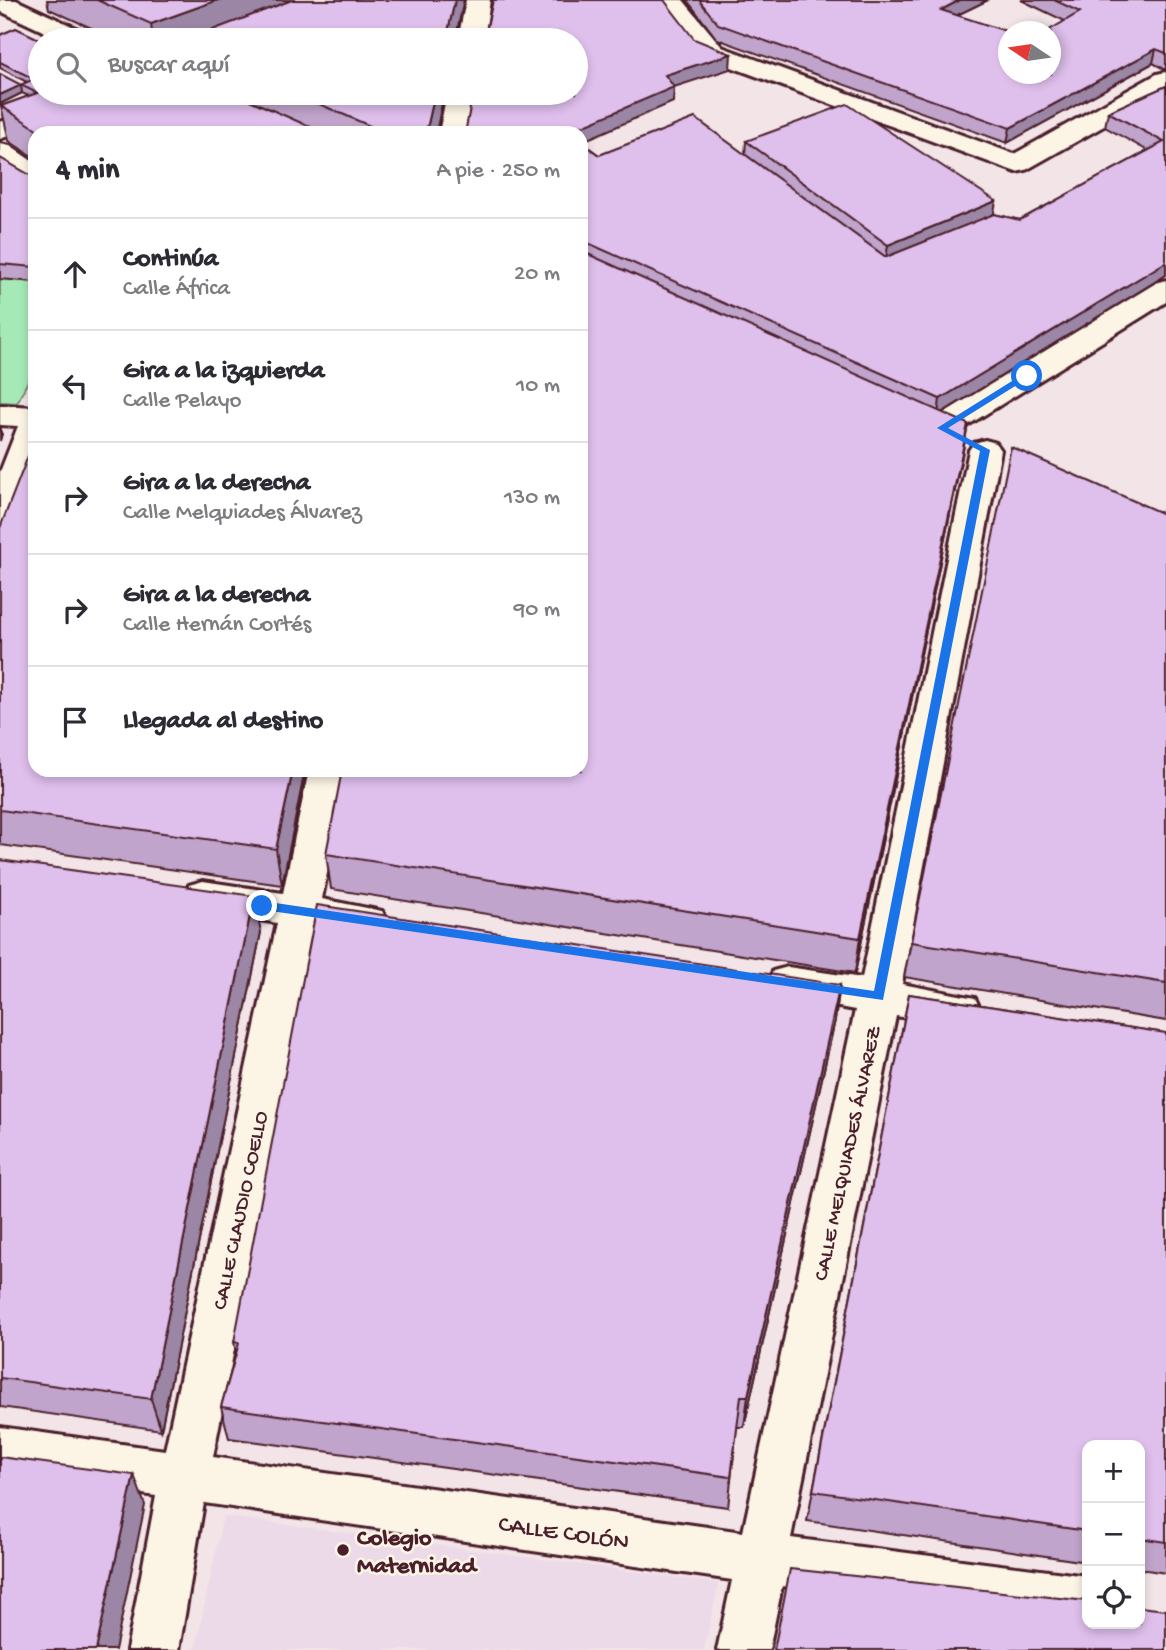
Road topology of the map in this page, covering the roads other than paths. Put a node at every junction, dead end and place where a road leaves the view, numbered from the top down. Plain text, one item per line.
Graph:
1 (478, 0) edge
2 (670, 0) edge
3 (0, 2) edge
4 (56, 28) edge
5 (473, 28) edge
6 (1166, 80) edge
7 (70, 105) edge
8 (458, 105) edge
9 (454, 126) edge
10 (0, 131) edge
11 (0, 152) edge
12 (28, 170) edge
13 (1166, 289) edge
14 (0, 415) edge
15 (28, 417) edge
16 (28, 442) edge
17 (0, 514) edge
18 (327, 777) edge
19 (165, 891) edge
20 (299, 912) junction
21 (410, 928) edge
22 (755, 979) edge
23 (879, 997) junction
24 (1002, 1017) edge
25 (0, 1450) edge
26 (184, 1478) junction
27 (761, 1559) junction
28 (1082, 1600) edge
29 (153, 1650) edge
30 (743, 1650) edge

1 - 5 street
2 - 6 street
3 - 4 street
7 - 10 street
8 - 9 street
11 - 12 street
13 - 23 street, CALLE MELQUIADES ÁLVAREZ
14 - 15 street
16 - 17 street
18 - 20 street, CALLE CLAUDIO COELLO
19 - 20 street
20 - 21 street
20 - 26 street, CALLE CLAUDIO COELLO
22 - 23 street
23 - 24 street
23 - 27 street, CALLE MELQUIADES ÁLVAREZ
25 - 26 street, CALLE COLÓN
26 - 27 street, CALLE COLÓN
26 - 29 street, CALLE CLAUDIO COELLO
27 - 28 street, CALLE COLÓN
27 - 30 street, CALLE MELQUIADES ÁLVAREZ

